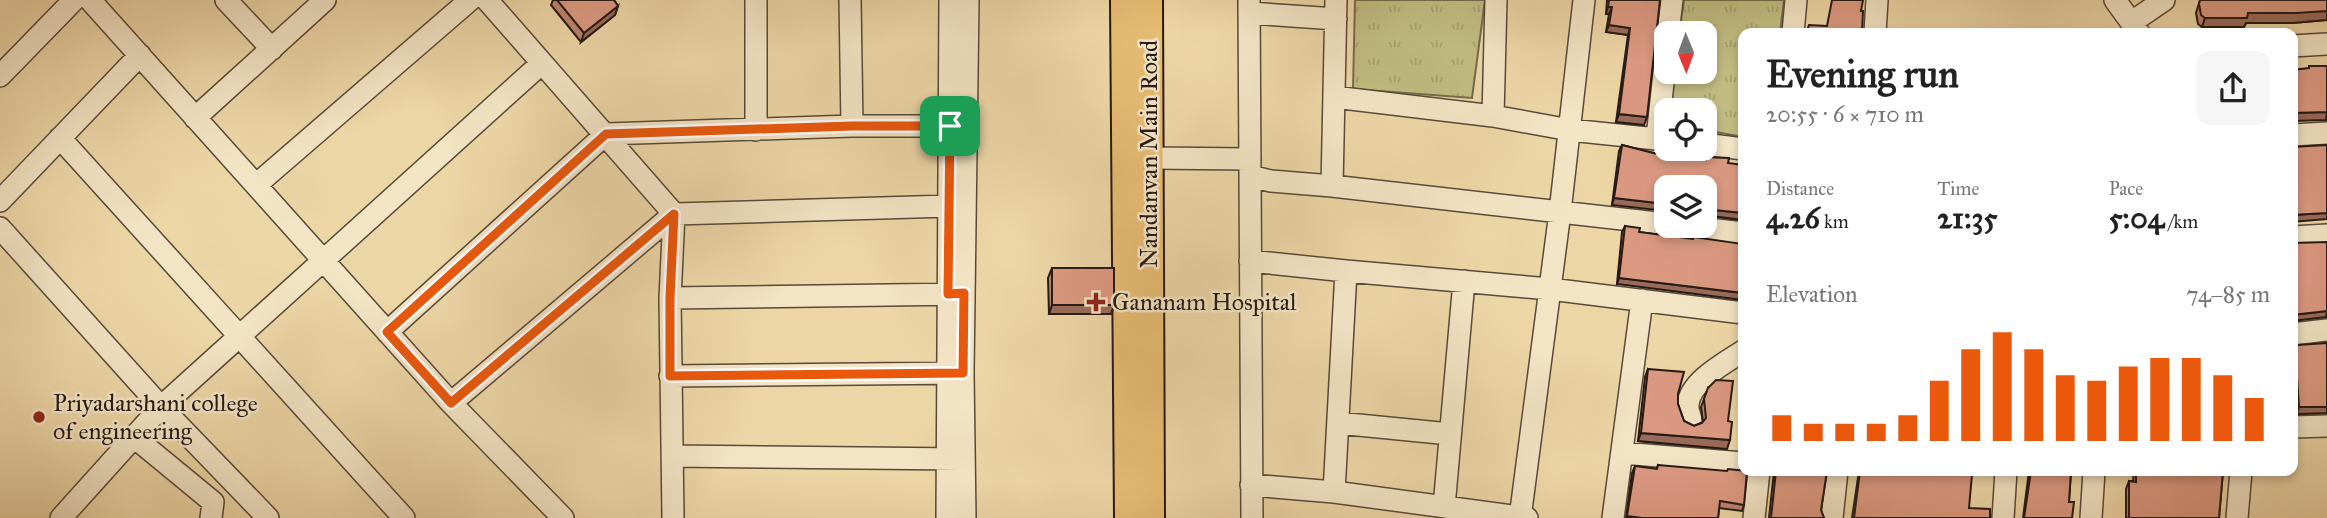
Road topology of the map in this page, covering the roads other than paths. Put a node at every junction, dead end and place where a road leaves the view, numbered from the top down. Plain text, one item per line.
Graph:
1 (74, 0) edge
2 (90, 0) edge
3 (226, 0) edge
4 (326, 0) edge
5 (470, 0) edge
6 (487, 0) edge
7 (756, 0) edge
8 (850, 0) edge
9 (950, 0) edge
10 (968, 0) edge
11 (1124, 0) edge
12 (1149, 0) edge
13 (1496, 0) edge
14 (1584, 0) edge
15 (1672, 0) edge
16 (1796, 0) edge
17 (1877, 0) edge
18 (2115, 0) edge
19 (2164, 0) edge
20 (1249, 6) edge
21 (1336, 9) edge
22 (1669, 21) edge
23 (2135, 27) edge
24 (1793, 28) edge
25 (1875, 28) edge
26 (2327, 44) edge
27 (2298, 46) edge
28 (272, 49) junction
29 (140, 55) junction
30 (542, 63) junction
31 (0, 76) edge
32 (1334, 97) junction
33 (1493, 116) junction
34 (195, 118) junction
35 (852, 126) junction
36 (950, 126) junction
37 (756, 130) junction
38 (1570, 130) junction
39 (2327, 133) edge
40 (606, 134) junction
41 (2298, 135) edge
42 (60, 138) junction
43 (1654, 138) edge
44 (1717, 146) edge
45 (1738, 148) edge
46 (1150, 159) junction
47 (1250, 167) junction
48 (256, 185) junction
49 (1332, 186) junction
50 (0, 201) edge
51 (949, 206) junction
52 (1560, 212) junction
53 (674, 214) junction
54 (1654, 223) edge
55 (0, 228) edge
56 (1717, 230) edge
57 (1738, 232) edge
58 (2327, 235) edge
59 (2298, 237) edge
60 (323, 260) junction
61 (1250, 261) junction
62 (1346, 271) junction
63 (1464, 281) junction
64 (1550, 289) junction
65 (956, 294) junction
66 (670, 298) junction
67 (1642, 300) junction
68 (1738, 312) edge
69 (2327, 330) edge
70 (387, 332) junction
71 (2298, 333) edge
72 (239, 336) junction
73 (1738, 354) edge
74 (955, 373) junction
75 (670, 376) junction
76 (451, 403) junction
77 (161, 407) junction
78 (1691, 421) edge
79 (1338, 423) junction
80 (2327, 426) edge
81 (2298, 428) edge
82 (1450, 434) junction
83 (134, 437) junction
84 (1622, 453) junction
85 (673, 456) junction
86 (956, 459) junction
87 (1738, 463) edge
88 (1758, 476) edge
89 (1836, 476) edge
90 (2006, 476) edge
91 (2094, 476) edge
92 (2241, 476) edge
93 (1251, 485) junction
94 (1334, 492) junction
95 (1444, 507) junction
96 (61, 518) edge
97 (211, 518) edge
98 (268, 518) edge
99 (404, 518) edge
100 (563, 518) edge
101 (673, 518) edge
102 (947, 518) edge
103 (965, 518) edge
104 (1128, 518) edge
105 (1151, 518) edge
106 (1252, 518) edge
107 (1520, 518) edge
108 (1527, 518) edge
109 (1613, 518) edge
110 (1754, 518) edge
111 (1832, 518) edge
112 (2003, 518) edge
113 (2091, 518) edge
114 (2237, 518) edge

1 - 31 street
2 - 29 street
3 - 28 street
4 - 28 street
5 - 48 street
6 - 30 street
7 - 37 street
8 - 35 street
9 - 36 street
10 - 65 street
11 - 104 main road
12 - 46 main road, Nandanvan Main Road
13 - 33 street
14 - 38 street
15 - 22 street
16 - 24 street
17 - 25 street
18 - 23 street
19 - 23 street
20 - 21 street
20 - 47 street
21 - 32 street
26 - 27 street
28 - 34 street
29 - 34 street
29 - 42 street
30 - 40 street
30 - 60 street
32 - 33 street
32 - 49 street
33 - 38 street
34 - 48 street
35 - 36 street
35 - 37 street
36 - 51 street
37 - 40 street
38 - 43 street
38 - 52 street
39 - 41 street
40 - 53 street
40 - 70 street
42 - 50 street
42 - 72 street
44 - 45 street
46 - 47 street
46 - 105 main road, Nandanvan Main Road
47 - 49 street
47 - 61 street
48 - 60 street
49 - 52 street
51 - 53 street
51 - 65 street
52 - 54 street
52 - 64 street
53 - 66 street
53 - 76 street
55 - 77 street
56 - 57 street
58 - 59 street
60 - 70 street
60 - 72 street
61 - 62 street
61 - 93 street
62 - 63 street
62 - 79 street
63 - 64 street
63 - 82 street
64 - 67 street
64 - 107 street
65 - 66 street
65 - 74 street
66 - 75 street
67 - 68 street
67 - 84 street
69 - 71 street
70 - 76 street
72 - 77 street
72 - 99 street
73 - 78 street
74 - 75 street
74 - 86 street
75 - 85 street
76 - 100 street
77 - 83 street
77 - 98 street
79 - 82 street
79 - 94 street
80 - 81 street
82 - 95 street
83 - 96 street
83 - 97 street
84 - 87 street
84 - 109 street
85 - 86 street
85 - 101 street
86 - 102 street
86 - 103 street
88 - 110 street
89 - 111 street
90 - 112 street
91 - 113 street
92 - 114 street
93 - 94 street
93 - 106 street
94 - 95 street
95 - 107 street
107 - 108 street

